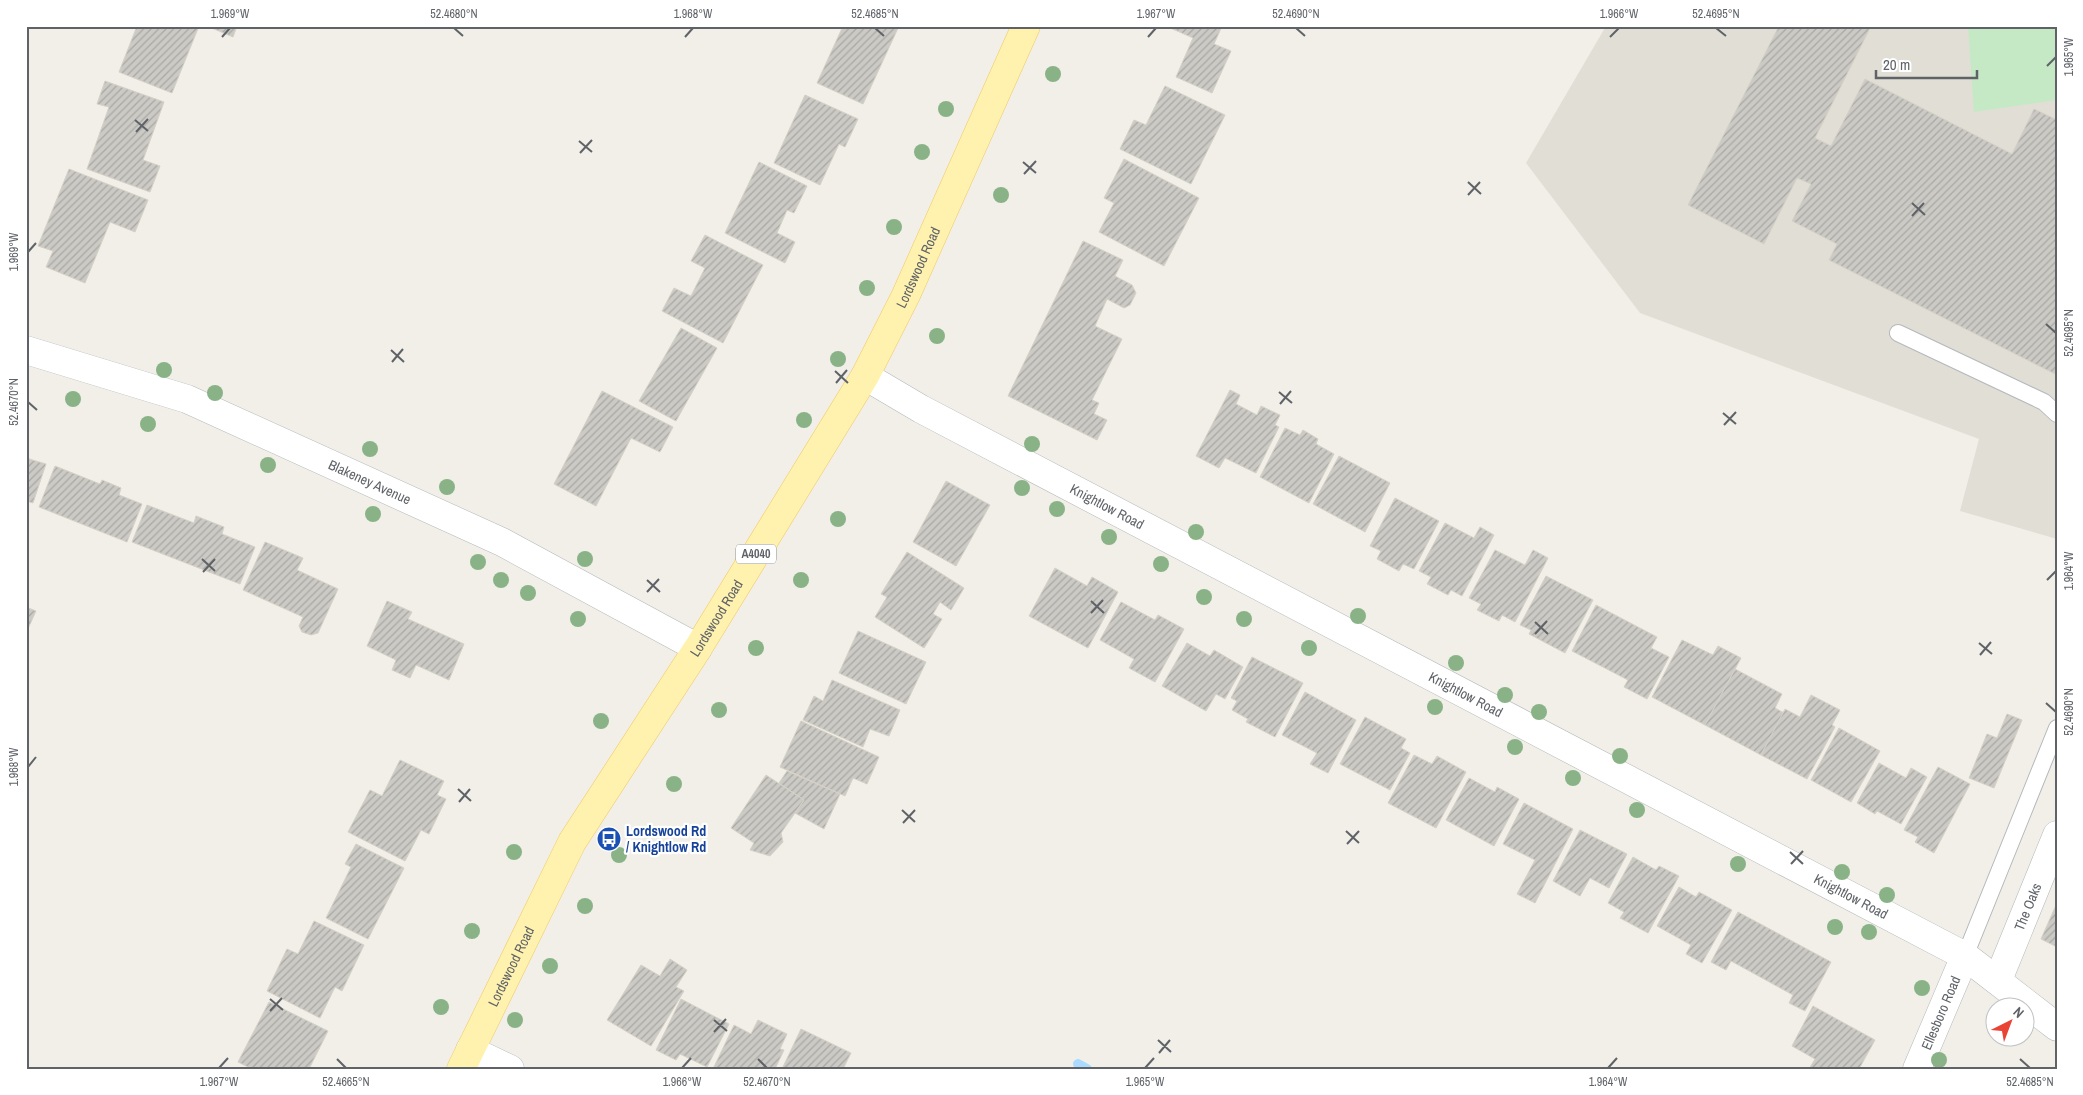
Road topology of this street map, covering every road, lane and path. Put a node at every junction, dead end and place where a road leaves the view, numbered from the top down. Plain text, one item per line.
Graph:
1 (1026, 26) edge
2 (1898, 333) dead end
3 (26, 350) edge
4 (866, 376) junction
5 (2057, 414) edge
6 (698, 648) junction
7 (2057, 728) edge
8 (2057, 835) edge
9 (1965, 956) junction
10 (1998, 980) junction
11 (2057, 1027) edge
12 (465, 1059) edge
13 (510, 1069) edge
14 (1917, 1069) edge

1 - 4 main road, Lordswood Road / A4040
2 - 5 lane
3 - 6 street, Blakeney Avenue
4 - 6 main road, Lordswood Road / A4040
4 - 9 street, Knightlow Road
6 - 12 main road, Lordswood Road / A4040
7 - 9 lane
8 - 10 street, The Oaks
9 - 10 street, Knightlow Road
9 - 14 street, Ellesboro Road
10 - 11 street, Knightlow Road
12 - 13 street

